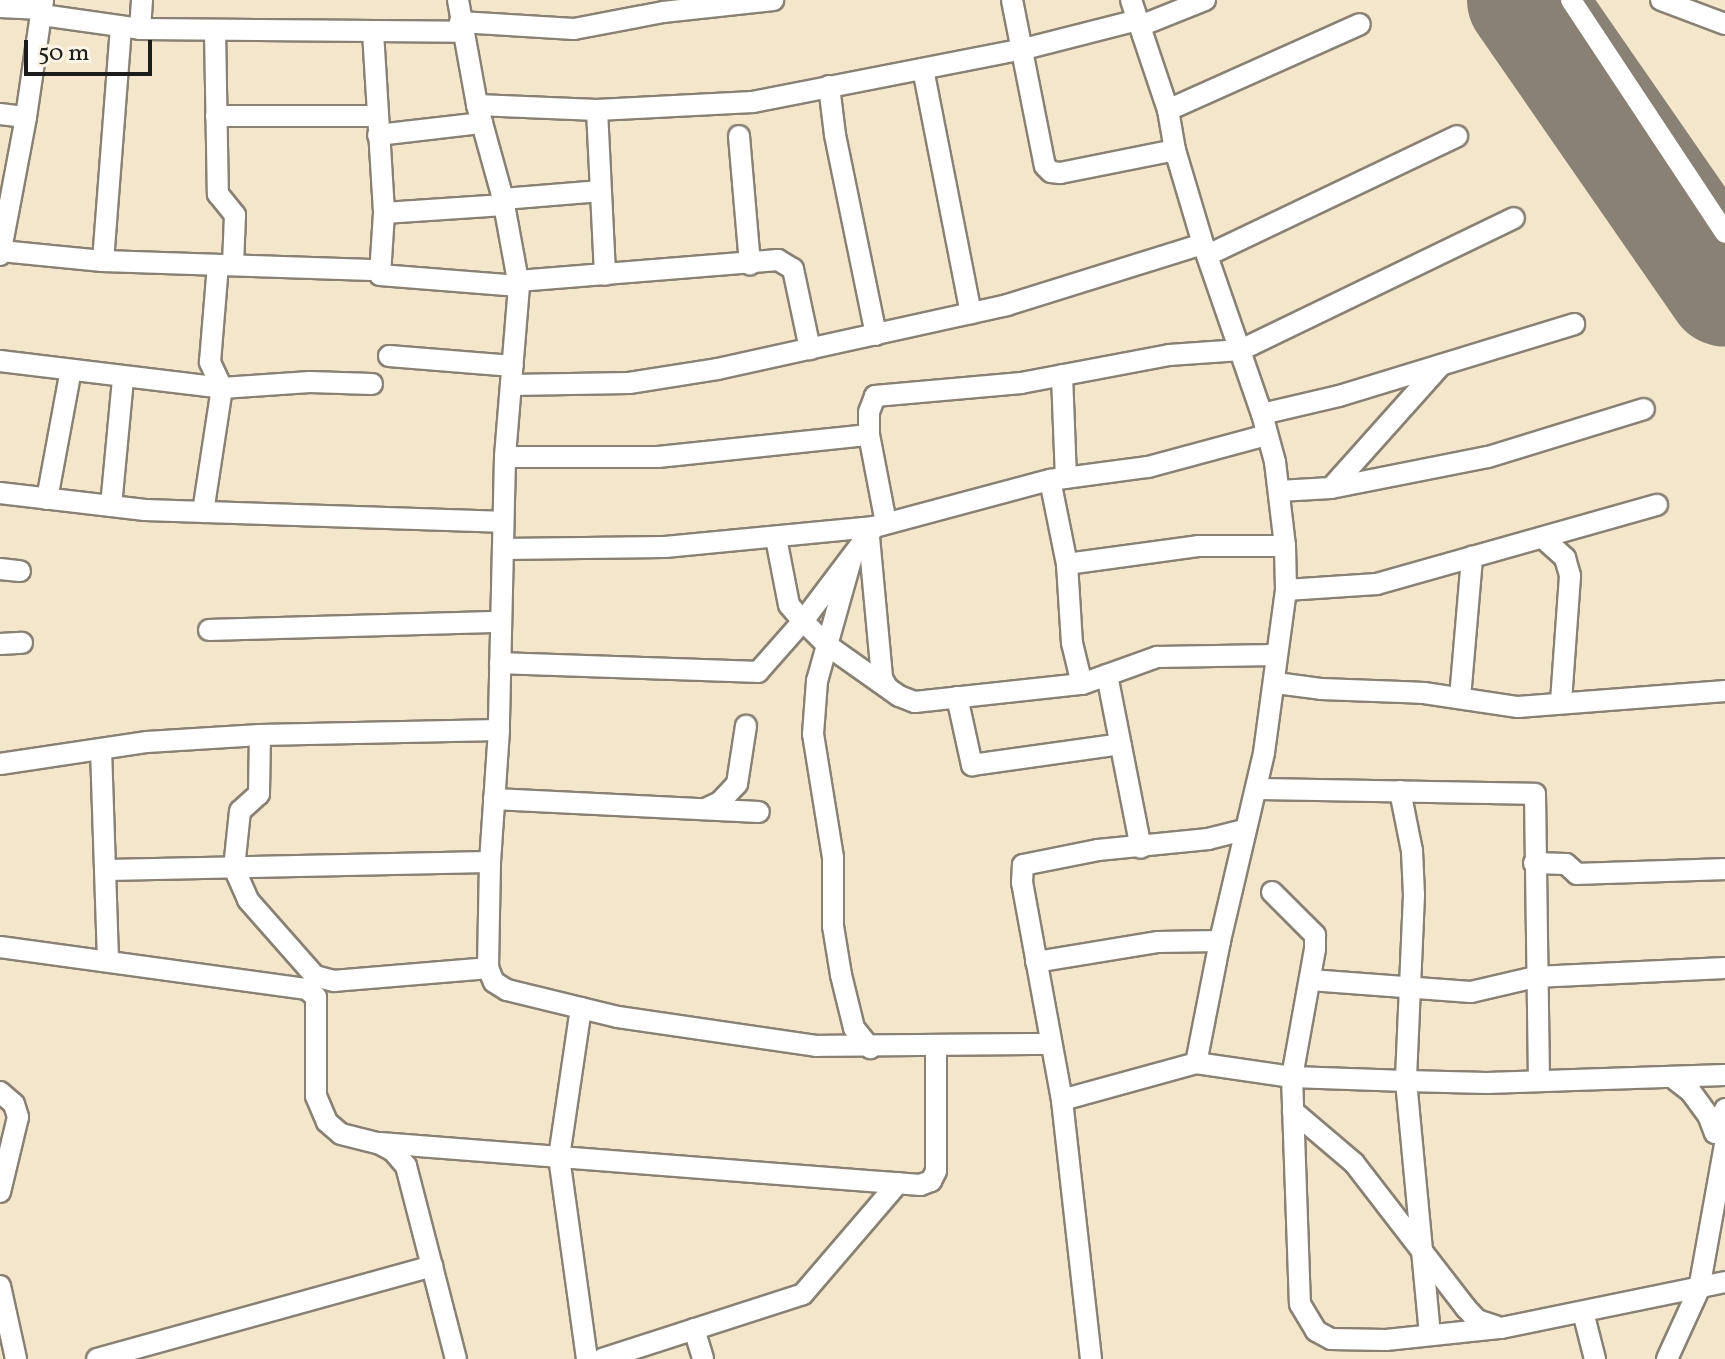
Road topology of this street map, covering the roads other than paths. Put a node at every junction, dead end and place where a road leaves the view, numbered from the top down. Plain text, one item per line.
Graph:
1 (142, 0) edge
2 (458, 0) edge
3 (773, 0) edge
4 (1012, 0) edge
5 (1131, 0) edge
6 (1205, 0) edge
7 (1571, 0) edge
8 (1661, 0) edge
9 (0, 7) edge
10 (42, 8) edge
11 (1139, 23) junction
12 (1360, 24) dead end
13 (1725, 24) edge
14 (462, 27) junction
15 (131, 28) junction
16 (215, 30) junction
17 (373, 32) junction
18 (1024, 49) junction
19 (923, 69) junction
20 (829, 86) junction
21 (597, 110) junction
22 (1168, 110) junction
23 (0, 114) edge
24 (479, 114) junction
25 (216, 116) junction
26 (26, 117) junction
27 (378, 125) junction
28 (739, 136) dead end
29 (1457, 136) dead end
30 (1175, 150) junction
31 (601, 191) junction
32 (504, 202) junction
33 (384, 213) junction
34 (1514, 218) dead end
35 (1725, 233) edge
36 (1206, 250) junction
37 (0, 253) edge
38 (103, 261) junction
39 (225, 265) junction
40 (750, 265) junction
41 (379, 270) junction
42 (605, 275) junction
43 (519, 283) junction
44 (971, 313) junction
45 (1574, 324) dead end
46 (876, 335) junction
47 (810, 349) junction
48 (1241, 350) junction
49 (389, 356) dead end
50 (0, 361) edge
51 (1440, 366) junction
52 (71, 370) junction
53 (1062, 375) junction
54 (512, 376) junction
55 (123, 378) junction
56 (372, 384) dead end
57 (222, 388) junction
58 (1644, 409) dead end
59 (1262, 414) junction
60 (869, 435) junction
61 (1267, 435) junction
62 (505, 457) junction
63 (1058, 479) junction
64 (1331, 488) junction
65 (1279, 491) junction
66 (0, 493) edge
67 (47, 499) junction
68 (1657, 505) dead end
69 (111, 506) junction
70 (203, 512) junction
71 (503, 522) junction
72 (876, 529) junction
73 (776, 538) junction
74 (1543, 538) junction
75 (1285, 546) junction
76 (503, 549) junction
77 (1472, 557) junction
78 (851, 560) junction
79 (1067, 564) junction
80 (1286, 590) junction
81 (803, 621) junction
82 (501, 622) junction
83 (209, 630) dead end
84 (22, 643) dead end
85 (0, 644) edge
86 (827, 645) junction
87 (1275, 655) junction
88 (500, 663) junction
89 (1107, 675) junction
90 (1276, 683) junction
91 (1082, 684) junction
92 (887, 687) junction
93 (1725, 691) edge
94 (957, 697) junction
95 (1460, 698) junction
96 (1561, 703) junction
97 (746, 726) dead end
98 (499, 730) junction
99 (260, 735) junction
100 (1121, 744) junction
101 (101, 749) junction
102 (0, 764) edge
103 (1256, 789) junction
104 (1400, 791) junction
105 (494, 799) junction
106 (705, 809) junction
107 (759, 812) dead end
108 (1244, 830) junction
109 (1141, 848) junction
110 (490, 862) junction
111 (1534, 863) junction
112 (234, 868) junction
113 (1725, 869) edge
114 (106, 870) junction
115 (1272, 892) dead end
116 (1220, 941) junction
117 (0, 947) edge
118 (108, 960) junction
119 (1036, 962) junction
120 (488, 968) junction
121 (1725, 968) edge
122 (1535, 977) junction
123 (1310, 980) junction
124 (1409, 988) junction
125 (581, 1008) junction
126 (1050, 1044) junction
127 (936, 1047) junction
128 (870, 1048) junction
129 (1196, 1063) junction
130 (1725, 1075) edge
131 (1292, 1077) junction
132 (1672, 1077) junction
133 (1406, 1081) junction
134 (1539, 1081) junction
135 (0, 1092) edge
136 (1062, 1100) junction
137 (1725, 1109) edge
138 (1293, 1111) junction
139 (378, 1143) junction
140 (1725, 1145) edge
141 (559, 1157) junction
142 (898, 1183) junction
143 (0, 1192) edge
144 (1422, 1248) junction
145 (432, 1266) junction
146 (1725, 1282) edge
147 (0, 1286) edge
148 (1699, 1289) junction
149 (1583, 1312) junction
150 (1501, 1328) junction
151 (694, 1329) junction
152 (1430, 1335) junction
153 (16, 1359) edge
154 (97, 1359) edge
155 (456, 1359) edge
156 (587, 1359) edge
157 (602, 1359) edge
158 (703, 1359) edge
159 (1091, 1359) edge
160 (1595, 1359) edge
161 (1667, 1359) edge

1 - 15 street
2 - 14 street
3 - 14 street
4 - 18 street
5 - 11 street
6 - 11 street
7 - 35 street
8 - 13 street
9 - 10 street
10 - 15 street
10 - 26 street
11 - 18 street
11 - 22 street
12 - 22 street
14 - 17 street
14 - 24 street
15 - 16 street
15 - 38 street
16 - 17 street
16 - 25 street
17 - 27 street
18 - 19 street
18 - 30 street
19 - 20 street
19 - 44 street
20 - 21 street
20 - 46 street
21 - 24 street
21 - 31 street
22 - 30 street
23 - 26 street
24 - 27 street
24 - 32 street
25 - 27 street
25 - 39 street
26 - 37 street
27 - 33 street
28 - 40 street
29 - 36 street
30 - 36 street
31 - 32 street
31 - 42 street
32 - 33 street
32 - 43 street
33 - 41 street
34 - 48 street
36 - 44 street
36 - 48 street
37 - 38 street
38 - 39 street
39 - 41 street
39 - 57 street
40 - 42 street
40 - 47 street
41 - 43 street
42 - 43 street
43 - 54 street
44 - 46 street
45 - 51 street
46 - 47 street
47 - 54 street
48 - 53 street
48 - 59 street
49 - 54 street
50 - 52 street
51 - 59 street
51 - 64 street
52 - 55 street
52 - 67 street
53 - 60 street
53 - 63 street
54 - 62 street
55 - 57 street
55 - 69 street
56 - 57 street
57 - 70 street
58 - 64 street
59 - 61 street
60 - 62 street
60 - 72 street
61 - 63 street
61 - 65 street
62 - 71 street
63 - 72 street
63 - 79 street
64 - 65 street
65 - 75 street
66 - 67 street
67 - 69 street
68 - 74 street
69 - 70 street
70 - 71 street
71 - 76 street
72 - 73 street
72 - 78 street
72 - 92 street
73 - 76 street
73 - 81 street
74 - 77 street
74 - 96 street
75 - 79 street
75 - 80 street
76 - 82 street
77 - 80 street
77 - 95 street
78 - 81 street
78 - 86 street
79 - 91 street
80 - 87 street
81 - 86 street
81 - 88 street
82 - 83 street
82 - 88 street
84 - 85 street
86 - 92 street
86 - 128 street
87 - 89 street
87 - 90 street
88 - 98 street
89 - 91 street
89 - 100 street
90 - 95 street
90 - 103 street
91 - 94 street
92 - 94 street
93 - 96 street
94 - 100 street
95 - 96 street
97 - 106 street
98 - 99 street
98 - 105 street
99 - 101 street
99 - 112 street
100 - 109 street
101 - 102 street
101 - 114 street
103 - 104 street
103 - 108 street
104 - 111 street
104 - 124 street
105 - 106 street
105 - 110 street
106 - 107 street
108 - 109 street
108 - 116 street
109 - 119 street
110 - 112 street
110 - 120 street
111 - 113 street
111 - 122 street
112 - 114 street
112 - 120 street
114 - 118 street
115 - 123 street
116 - 119 street
116 - 129 street
117 - 118 street
118 - 139 street
119 - 126 street
120 - 125 street
121 - 122 street
122 - 124 street
122 - 134 street
123 - 124 street
123 - 131 street
124 - 133 street
125 - 128 street
125 - 141 street
126 - 127 street
126 - 136 street
127 - 128 street
127 - 142 street
129 - 131 street
129 - 136 street
130 - 132 street
131 - 133 street
131 - 138 street
132 - 134 street
132 - 137 street
133 - 134 street
133 - 144 street
135 - 143 street
136 - 159 street
138 - 144 street
138 - 152 street
139 - 141 street
139 - 145 street
140 - 148 street
141 - 142 street
141 - 156 street
142 - 151 street
144 - 150 street
144 - 152 street
145 - 154 street
145 - 155 street
146 - 148 street
147 - 153 street
148 - 149 street
148 - 161 street
149 - 150 street
149 - 160 street
150 - 152 street
151 - 157 street
151 - 158 street

